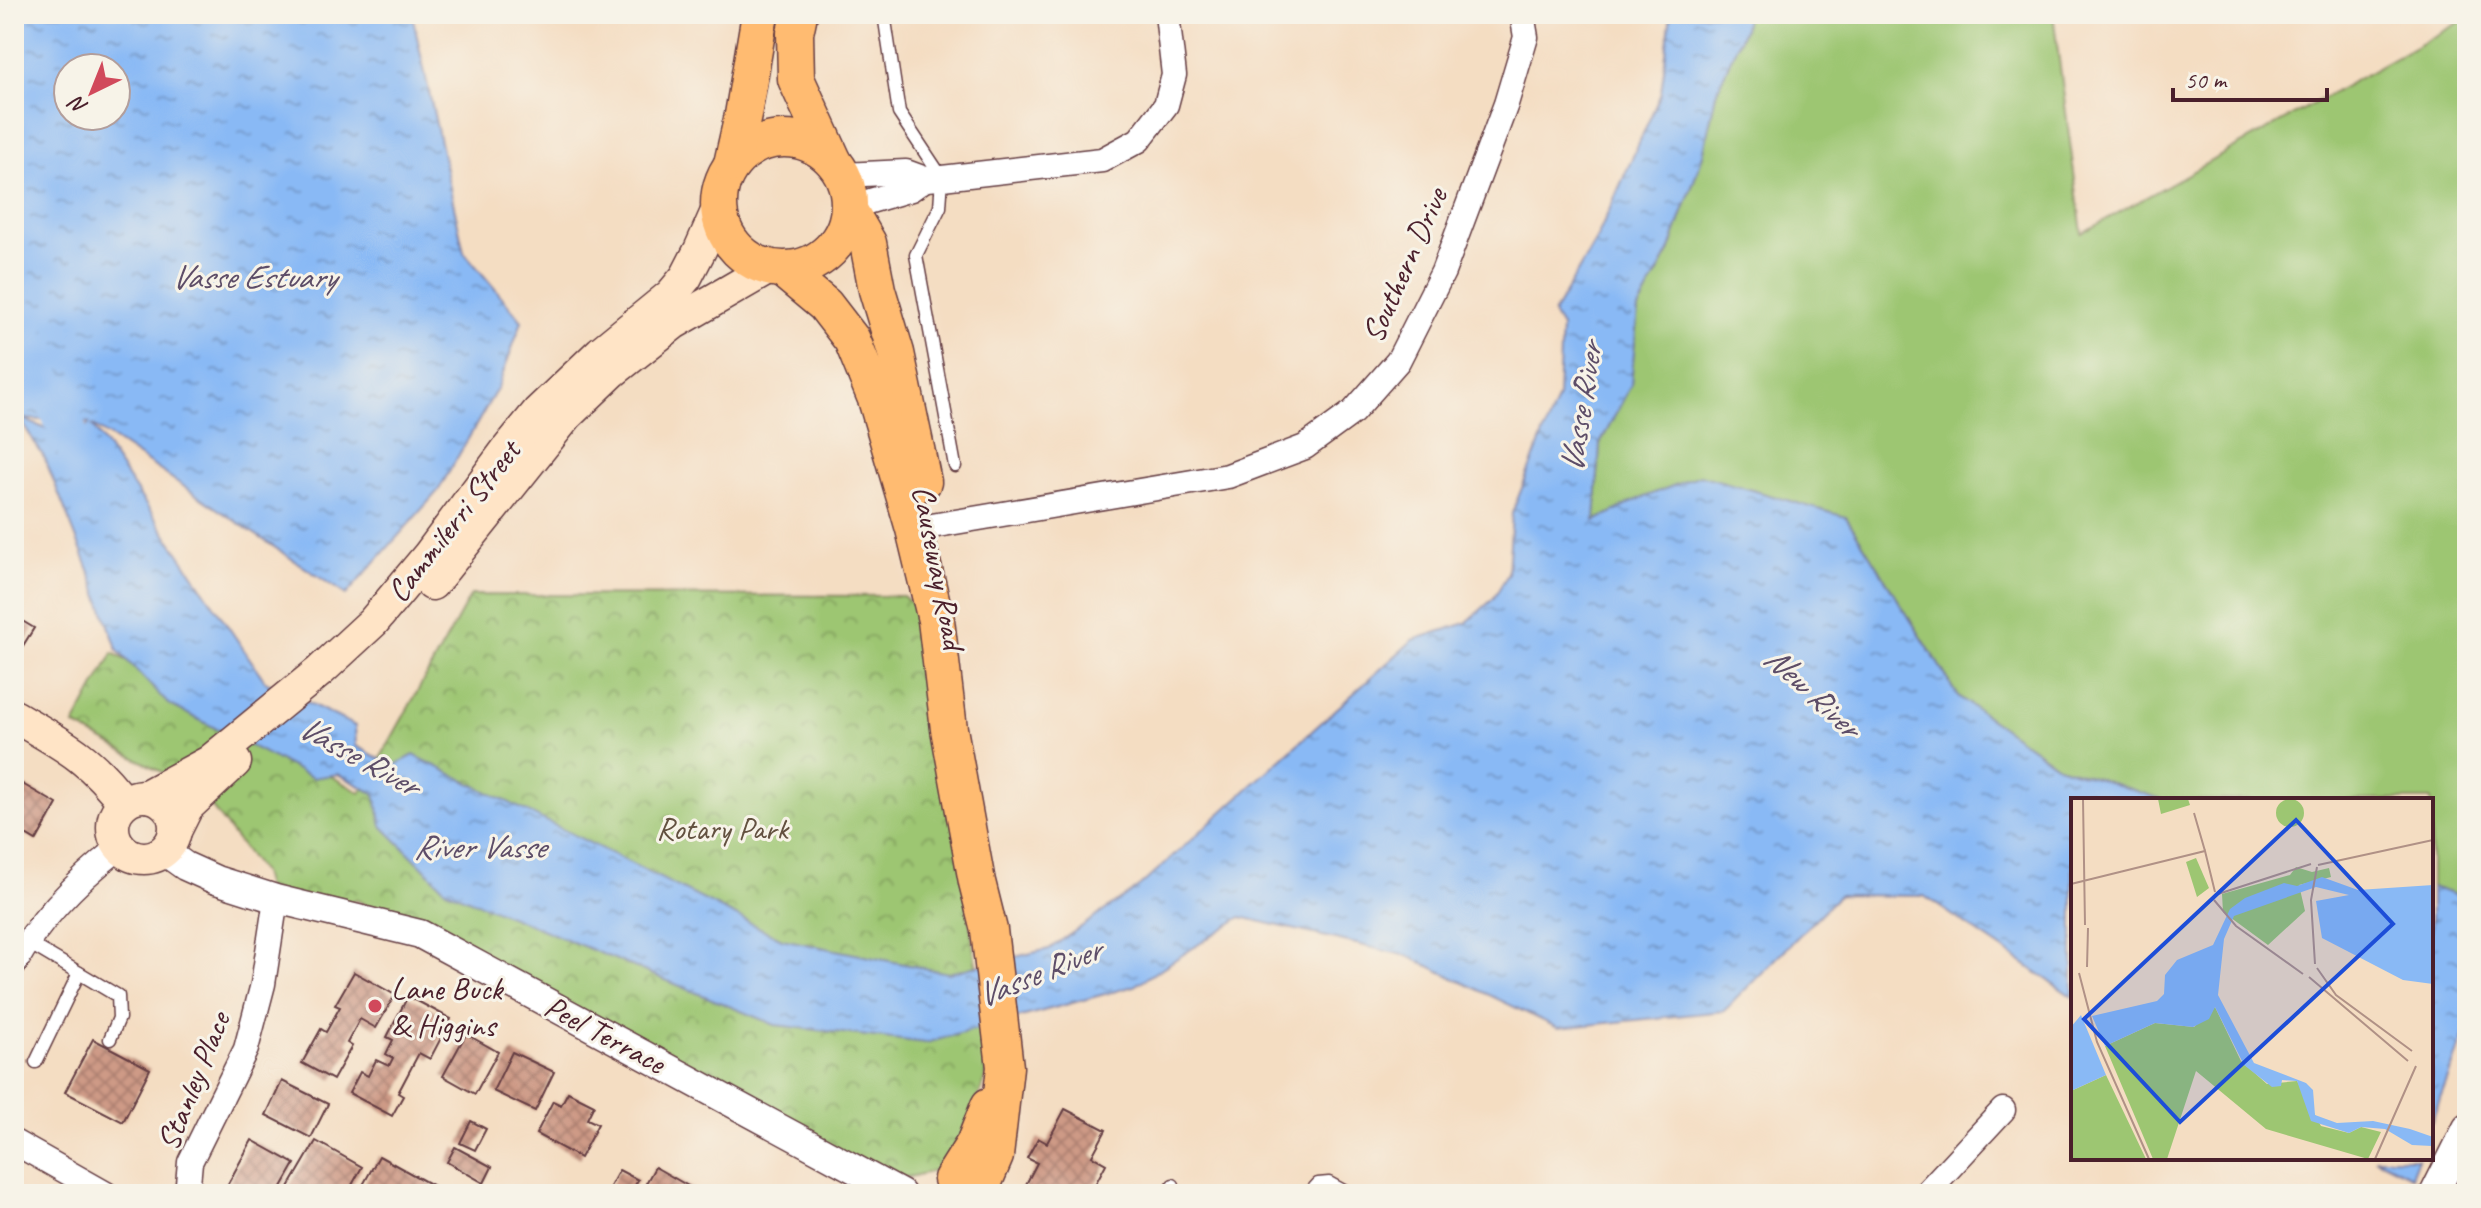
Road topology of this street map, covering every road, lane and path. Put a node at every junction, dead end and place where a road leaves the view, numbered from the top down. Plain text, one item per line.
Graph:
1 (760, 14) edge
2 (799, 14) edge
3 (884, 14) edge
4 (1167, 14) edge
5 (1522, 14) edge
6 (732, 164) junction
7 (934, 178) junction
8 (844, 188) junction
9 (719, 207) junction
10 (776, 269) junction
11 (955, 466) dead end
12 (923, 527) junction
13 (325, 676) junction
14 (14, 716) edge
15 (227, 758) junction
16 (135, 799) junction
17 (170, 841) junction
18 (120, 847) junction
19 (276, 899) junction
20 (27, 942) junction
21 (14, 965) edge
22 (79, 973) junction
23 (110, 1039) dead end
24 (36, 1062) dead end
25 (2003, 1110) dead end
26 (2467, 1128) edge
27 (14, 1142) edge
28 (959, 1190) edge
29 (106, 1194) edge
30 (187, 1194) edge
31 (901, 1194) edge
32 (1309, 1194) edge
33 (1349, 1194) edge
34 (1925, 1194) edge
35 (2434, 1194) edge

1 - 6 main road
2 - 8 main road, Causeway Road
3 - 7 lane
4 - 7 street
5 - 12 street, Southern Drive
6 - 8 main road
6 - 9 main road
7 - 8 street
7 - 11 lane, Causeway Road
8 - 10 main road
8 - 12 main road, Causeway Road
9 - 10 main road
9 - 13 main road, Cammilerri Street
10 - 12 main road, Causeway Road
10 - 13 main road, Cammilerri Street
12 - 28 main road, Causeway Road
13 - 15 main road, Cammilerri Street
14 - 16 main road
15 - 16 main road, Cammilerri Street
15 - 17 main road, Cammilerri Street
16 - 17 main road
16 - 18 main road
17 - 18 main road
17 - 19 street, Peel Terrace
18 - 20 street
19 - 30 street, Stanley Place
19 - 31 street, Peel Terrace
20 - 21 street
20 - 22 lane
22 - 23 lane
22 - 24 lane
25 - 34 street
26 - 35 street
27 - 29 street
32 - 33 lane

